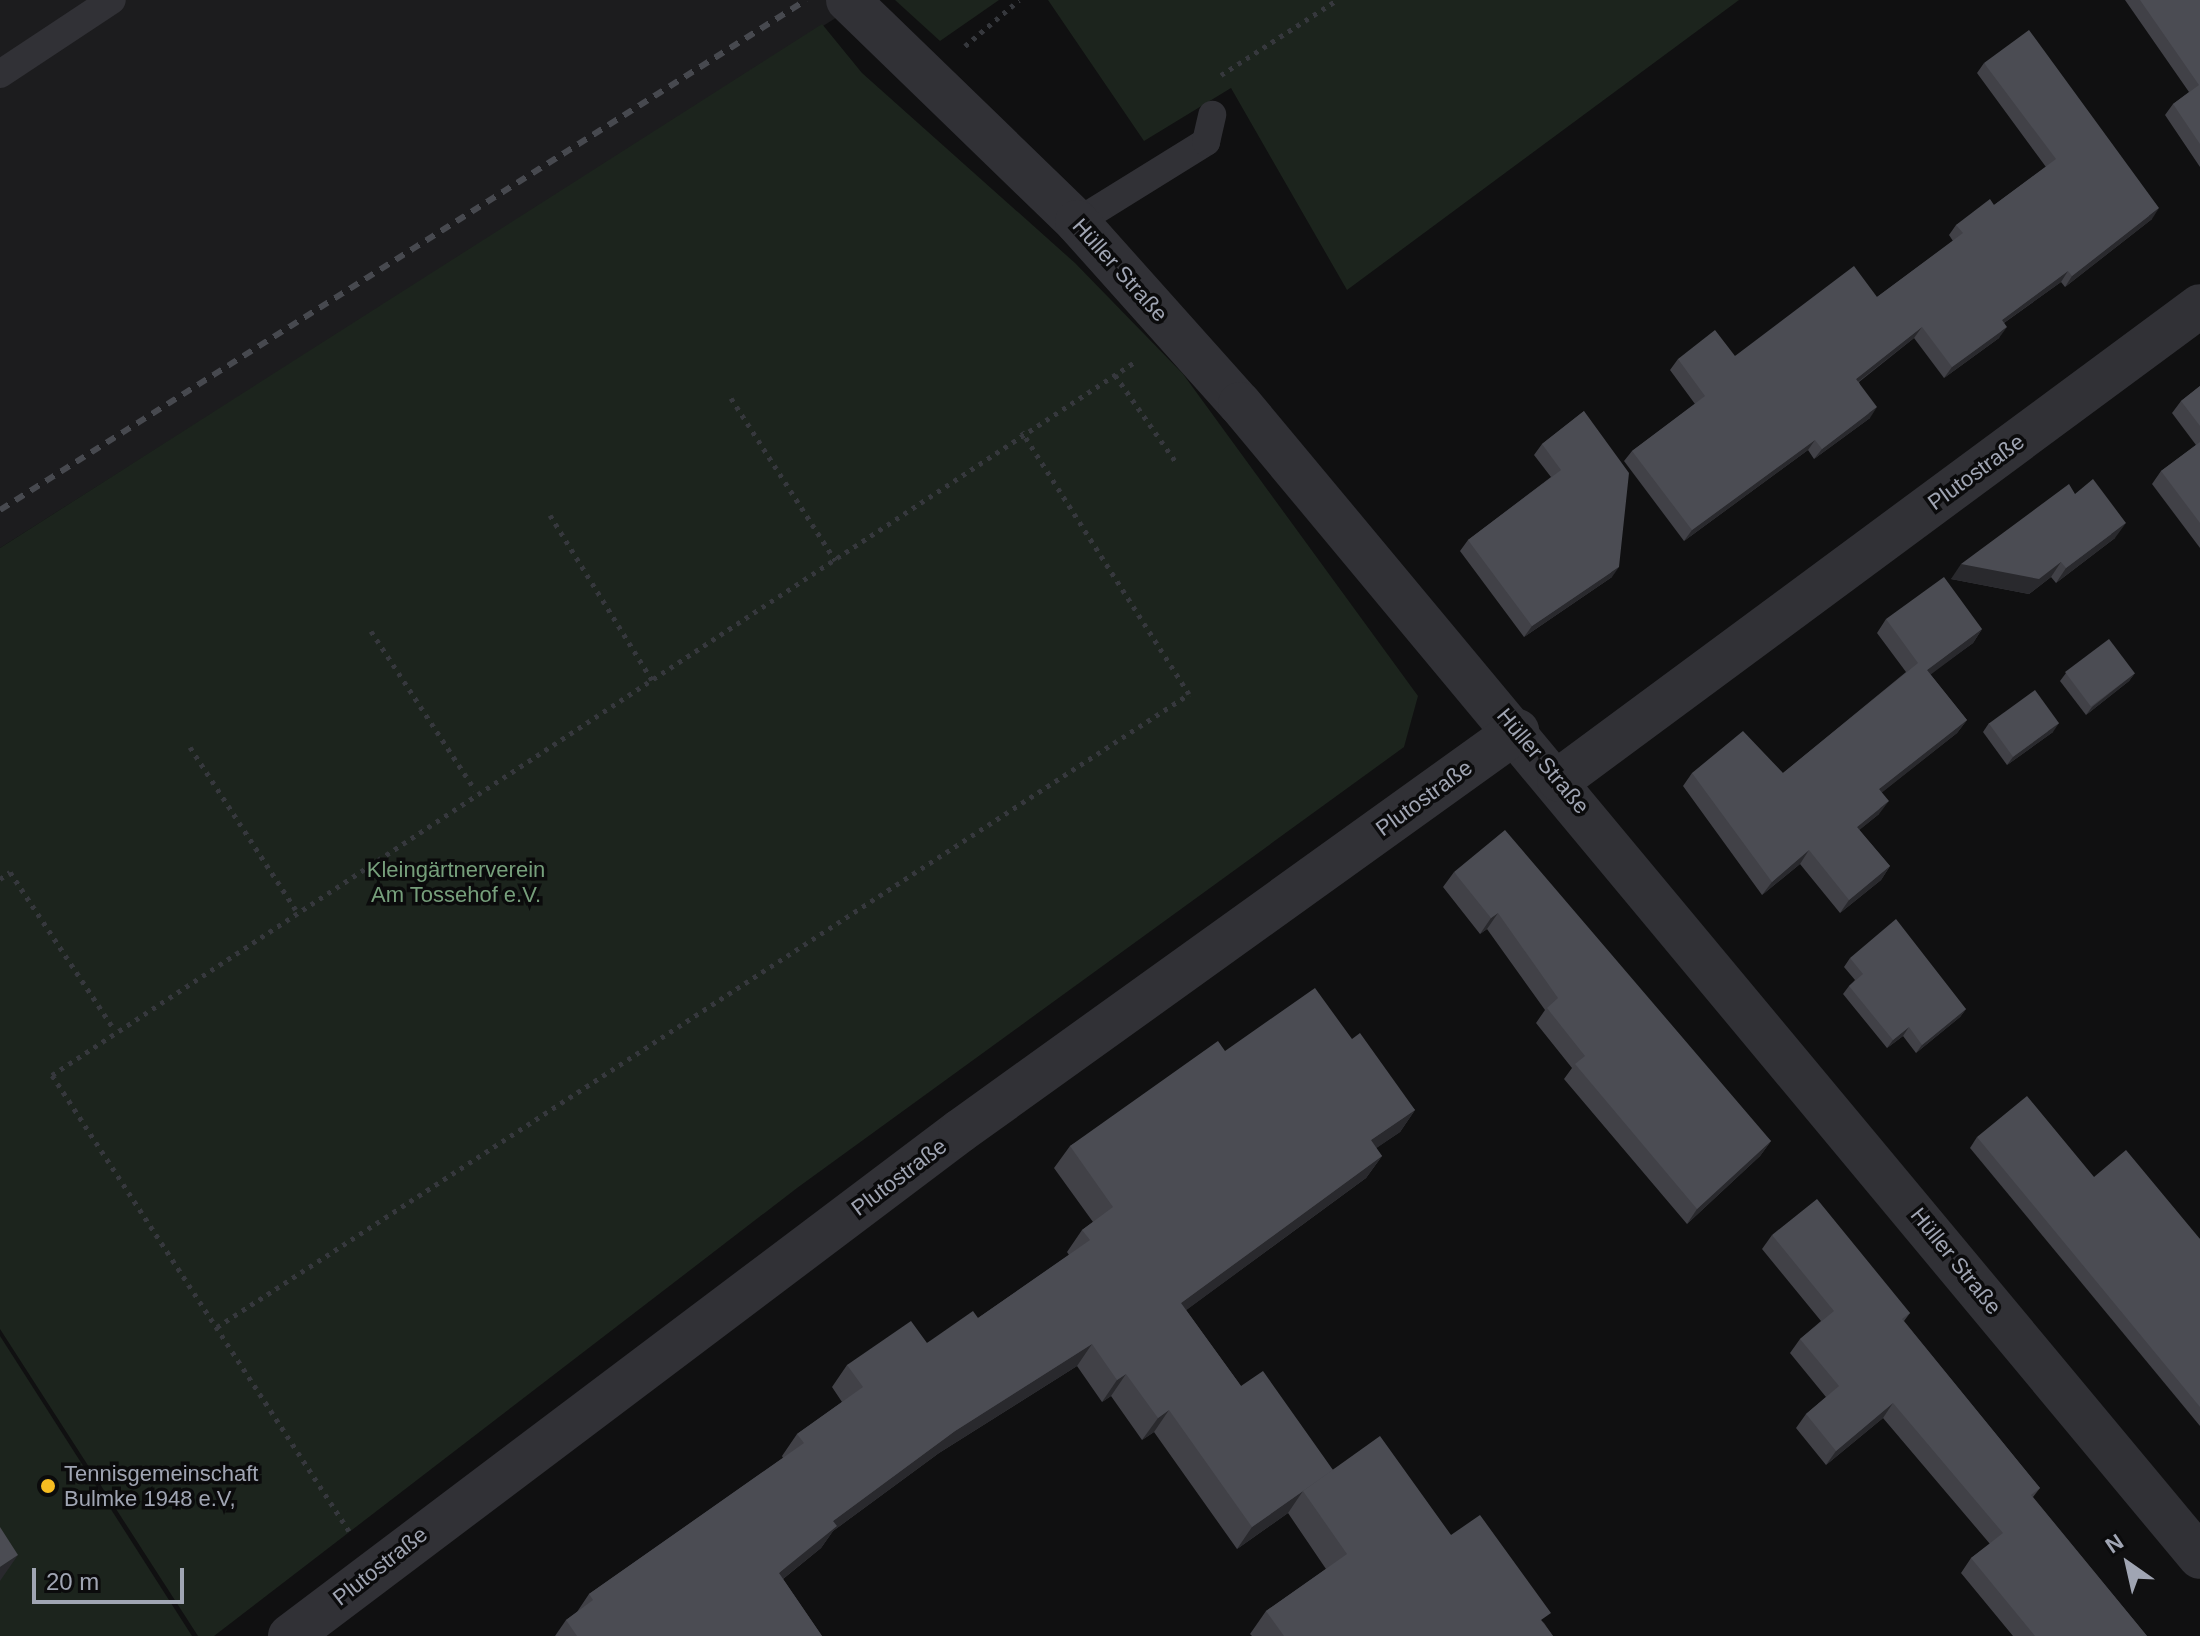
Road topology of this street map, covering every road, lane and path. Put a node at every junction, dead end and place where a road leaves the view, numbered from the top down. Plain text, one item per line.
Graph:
1 (112, 0) edge
2 (848, 0) edge
3 (1019, 0) edge
4 (1337, 0) edge
5 (0, 74) edge
6 (931, 81) junction
7 (1212, 115) joint
8 (1077, 222) junction
9 (2200, 306) edge
10 (1176, 333) junction
11 (1115, 375) junction
12 (731, 398) dead end
13 (1022, 432) junction
14 (1176, 462) dead end
15 (550, 515) dead end
16 (835, 560) junction
17 (371, 631) dead end
18 (652, 680) junction
19 (1517, 731) junction
20 (190, 747) dead end
21 (1559, 780) junction
22 (475, 790) junction
23 (0, 879) edge
24 (296, 910) junction
25 (114, 1029) junction
26 (217, 1327) junction
27 (2200, 1557) edge
28 (376, 1568) junction
29 (290, 1636) edge

1 - 5 lane
2 - 6 street, Hüller Straße
3 - 6 path
4 - 7 path
6 - 8 street, Hüller Straße
7 - 8 lane
8 - 10 street, Hüller Straße
9 - 21 street, Plutostraße
10 - 11 path
10 - 19 street, Hüller Straße
11 - 13 path
11 - 14 path
12 - 16 path
13 - 16 path
13 - 26 path
15 - 18 path
16 - 18 path
17 - 22 path
18 - 22 path
19 - 21 street, Hüller Straße
19 - 28 street, Plutostraße
20 - 24 path
21 - 27 street, Hüller Straße
22 - 24 path
23 - 25 path
24 - 25 path
25 - 26 path
26 - 28 path
28 - 29 street, Plutostraße

